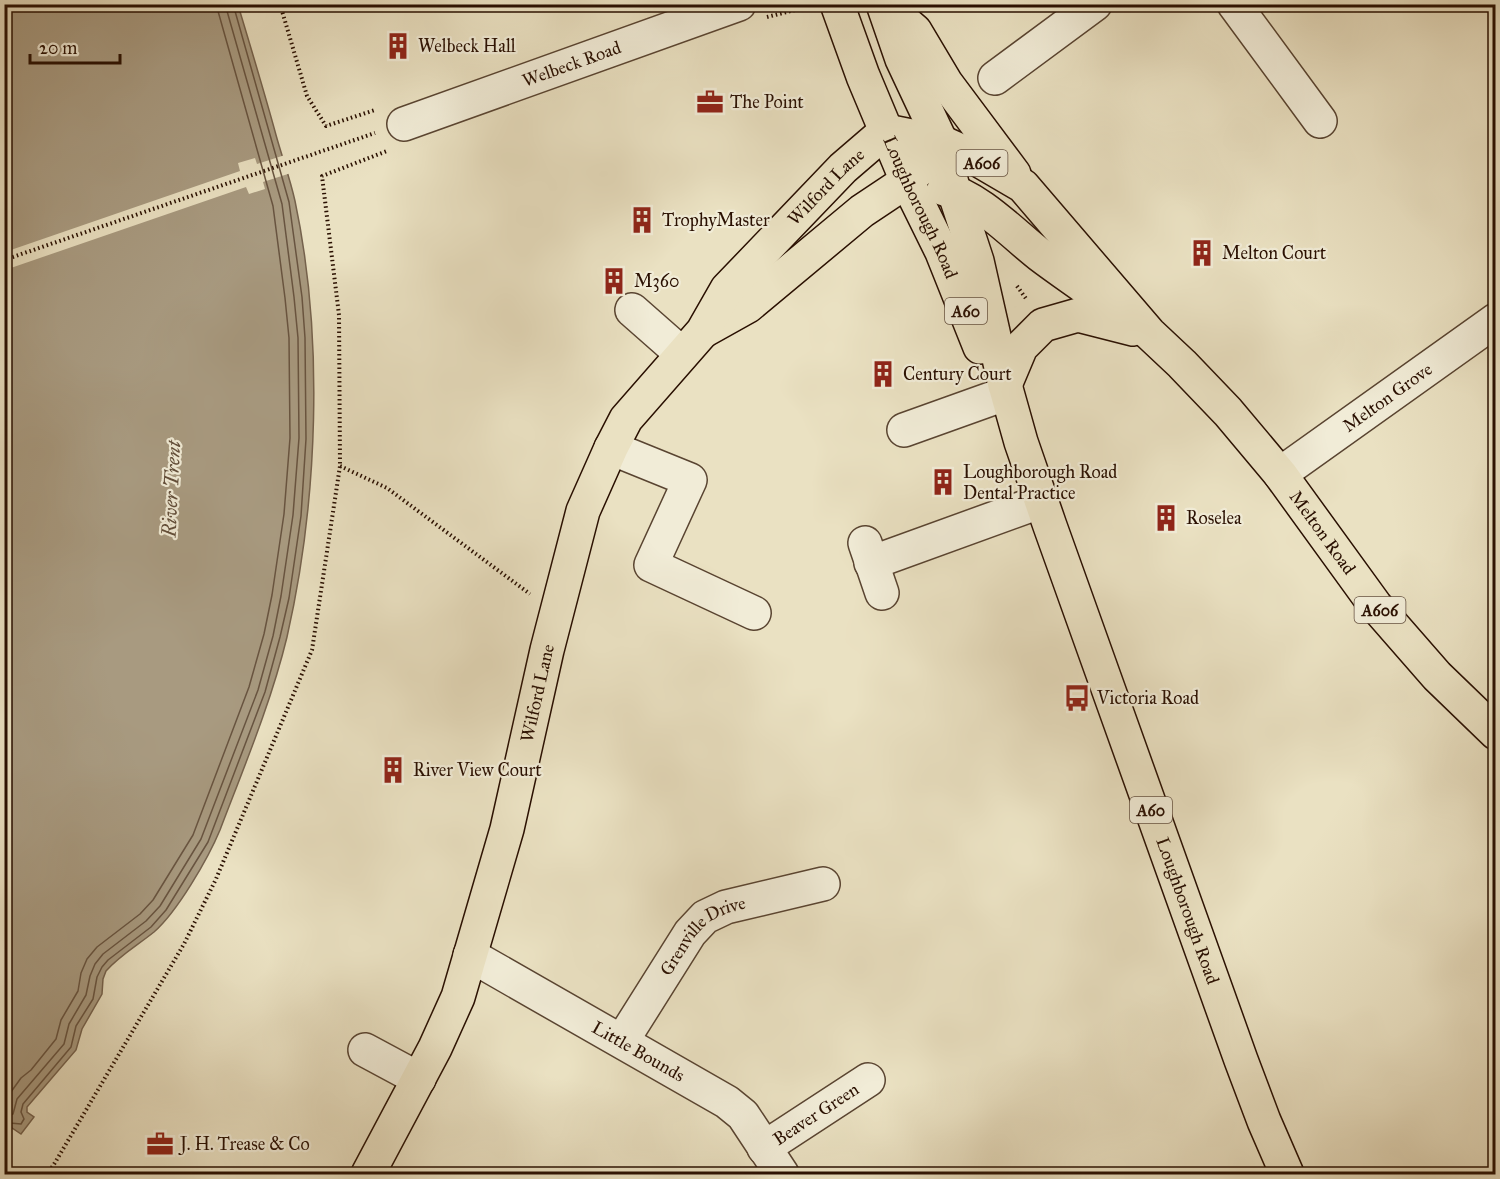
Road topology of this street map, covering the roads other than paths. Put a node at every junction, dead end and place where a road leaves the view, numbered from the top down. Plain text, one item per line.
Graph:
1 (739, 4) edge
2 (837, 4) edge
3 (884, 4) edge
4 (1234, 4) edge
5 (1074, 10) edge
6 (995, 78) dead end
7 (1320, 121) dead end
8 (388, 128) road end
9 (886, 131) junction
10 (941, 142) junction
11 (907, 181) junction
12 (1023, 186) junction
13 (954, 191) junction
14 (632, 310) dead end
15 (1496, 320) edge
16 (1149, 333) junction
17 (692, 343) junction
18 (1002, 390) junction
19 (904, 430) dead end
20 (611, 448) junction
21 (1280, 474) junction
22 (1042, 501) junction
23 (882, 593) dead end
24 (754, 613) dead end
25 (1496, 733) edge
26 (823, 884) dead end
27 (470, 955) junction
28 (622, 1041) junction
29 (365, 1050) dead end
30 (419, 1079) junction
31 (868, 1080) dead end
32 (773, 1161) edge
33 (368, 1174) edge
34 (1287, 1174) edge

1 - 8 street, Welbeck Road
2 - 9 main road, Loughborough Road / A60
3 - 10 main road, Loughborough Road / A60
3 - 12 main road, Loughborough Road / A60
4 - 7 street
5 - 6 street
9 - 10 main road
9 - 11 main road, Loughborough Road / A60
9 - 17 main road, Wilford Lane
10 - 11 main road, Wilford Lane
10 - 12 main road, Melton Road / A606
10 - 13 main road, Loughborough Road / A60
11 - 13 main road, Melton Road / A606
11 - 17 main road, Wilford Lane
11 - 18 main road, Loughborough Road / A60
12 - 16 main road, Melton Road / A606
13 - 16 main road, Melton Road / A606
13 - 18 main road, Loughborough Road / A60
14 - 17 street
15 - 21 street, Melton Grove
16 - 18 main road
16 - 21 main road, Melton Road / A606
17 - 20 main road, Wilford Lane
18 - 19 street
18 - 22 main road, Loughborough Road / A60
20 - 24 street
20 - 27 main road, Wilford Lane
21 - 25 main road, Melton Road / A606
22 - 23 street
22 - 34 main road, Loughborough Road / A60
26 - 28 street, Grenville Drive
27 - 28 street, Little Bounds
27 - 30 main road, Wilford Lane
28 - 32 street, Little Bounds
29 - 30 street
30 - 33 main road, Wilford Lane
31 - 32 street, Beaver Green

